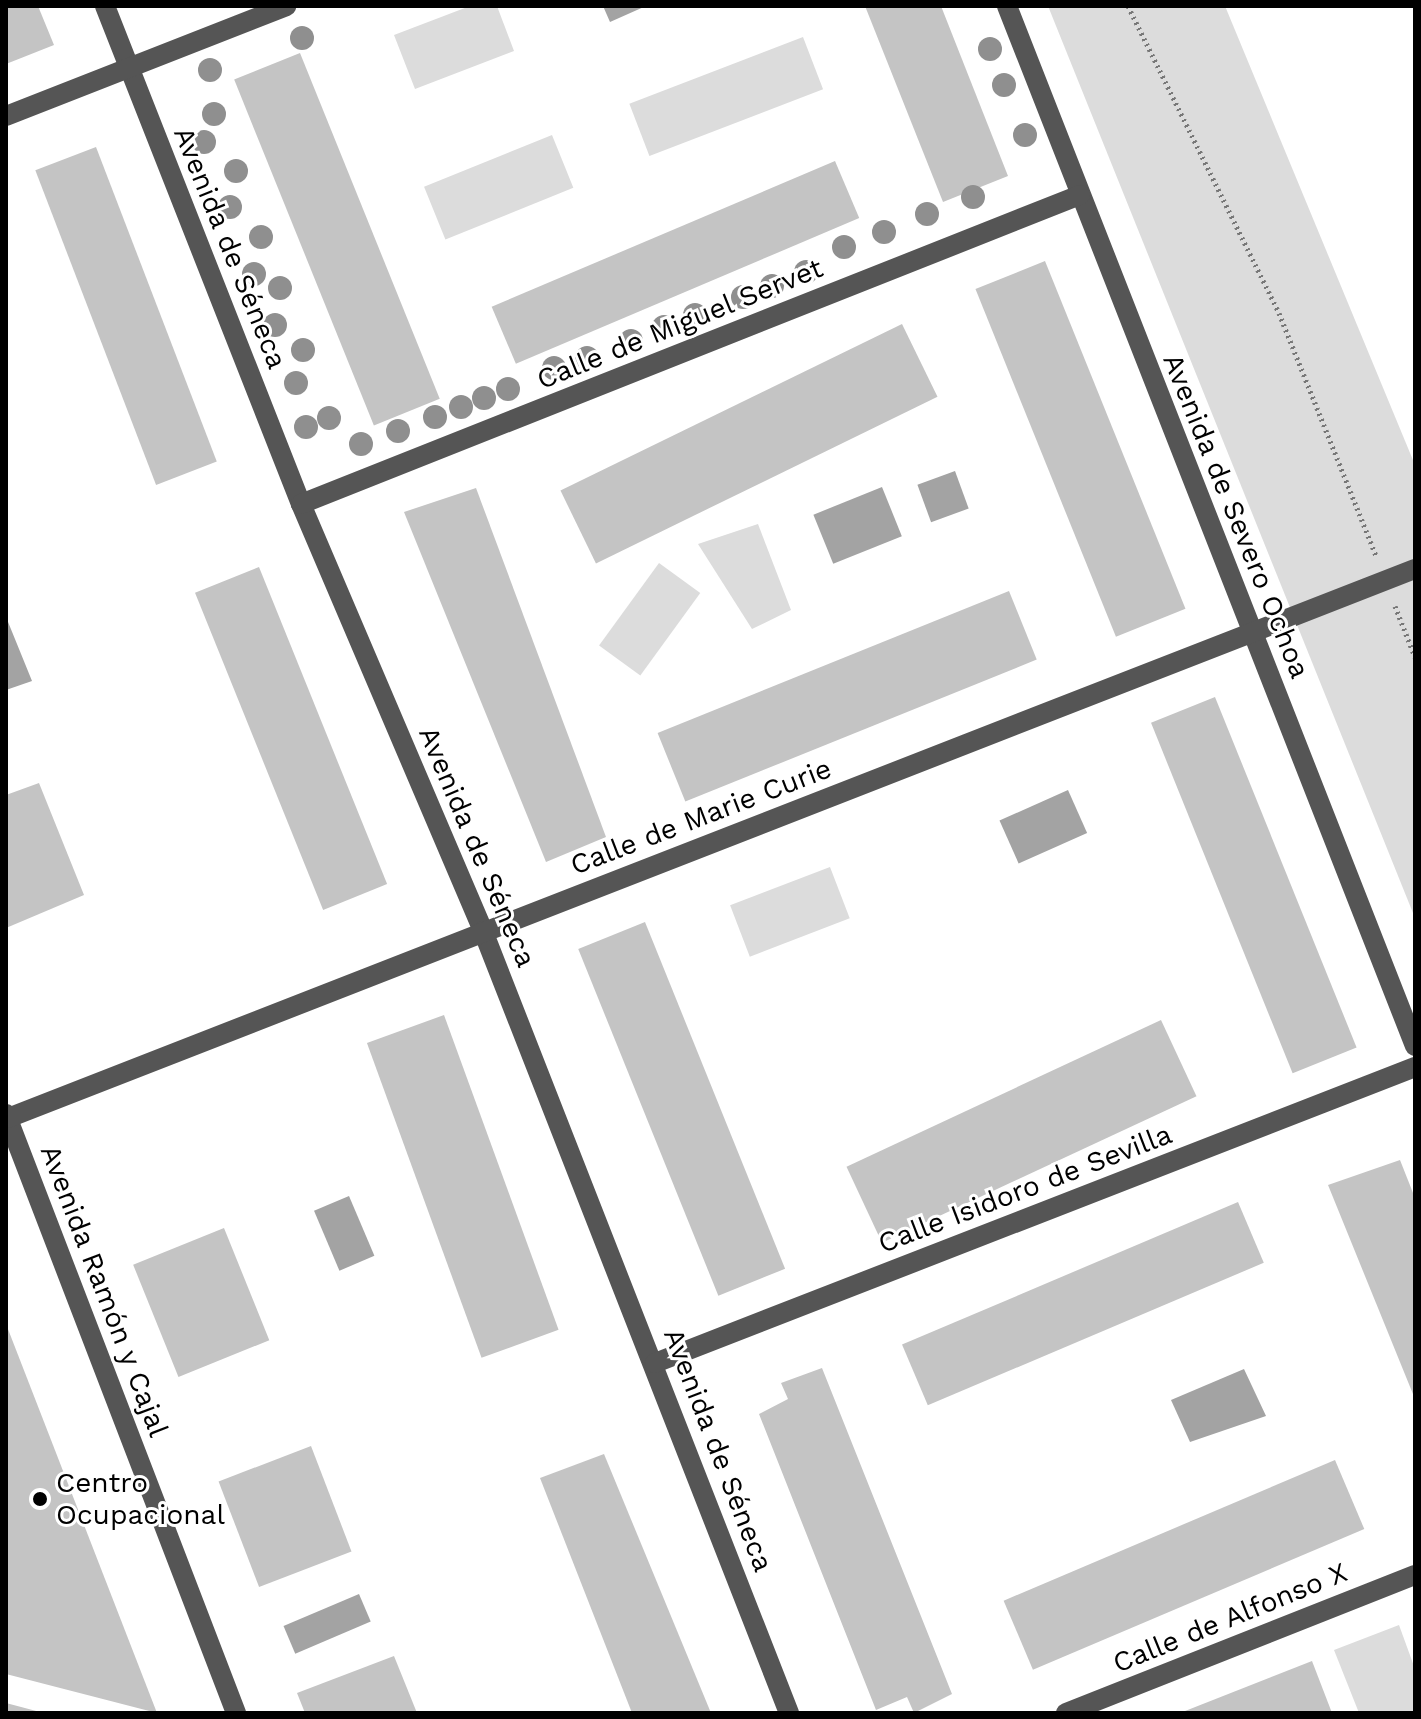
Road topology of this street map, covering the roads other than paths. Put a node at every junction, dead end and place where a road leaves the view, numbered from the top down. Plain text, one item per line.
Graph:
1 (105, 6) edge
2 (286, 6) edge
3 (1007, 6) edge
4 (128, 69) junction
5 (6, 116) edge
6 (1080, 195) junction
7 (301, 504) junction
8 (1415, 569) edge
9 (1253, 634) junction
10 (483, 931) junction
11 (1415, 1046) edge
12 (1415, 1067) edge
13 (7, 1116) edge
14 (655, 1363) junction
15 (1415, 1575) edge
16 (236, 1713) edge
17 (789, 1713) edge
18 (1066, 1713) edge

1 - 4 street, Avenida de Séneca
2 - 4 street
3 - 6 street, Avenida de Severo Ochoa
4 - 5 street
4 - 7 street, Avenida de Séneca
6 - 7 street, Calle de Miguel Servet
6 - 9 street, Avenida de Severo Ochoa
7 - 10 street, Avenida de Séneca
8 - 9 street, Calle de Marie Curie
9 - 10 street, Calle de Marie Curie
9 - 11 street, Avenida de Severo Ochoa
10 - 13 street, Calle de Marie Curie
10 - 14 street, Avenida de Séneca
12 - 14 street, Calle Isidoro de Sevilla
13 - 16 street, Avenida Ramón y Cajal
14 - 17 street, Avenida de Séneca
15 - 18 street, Calle de Alfonso X

